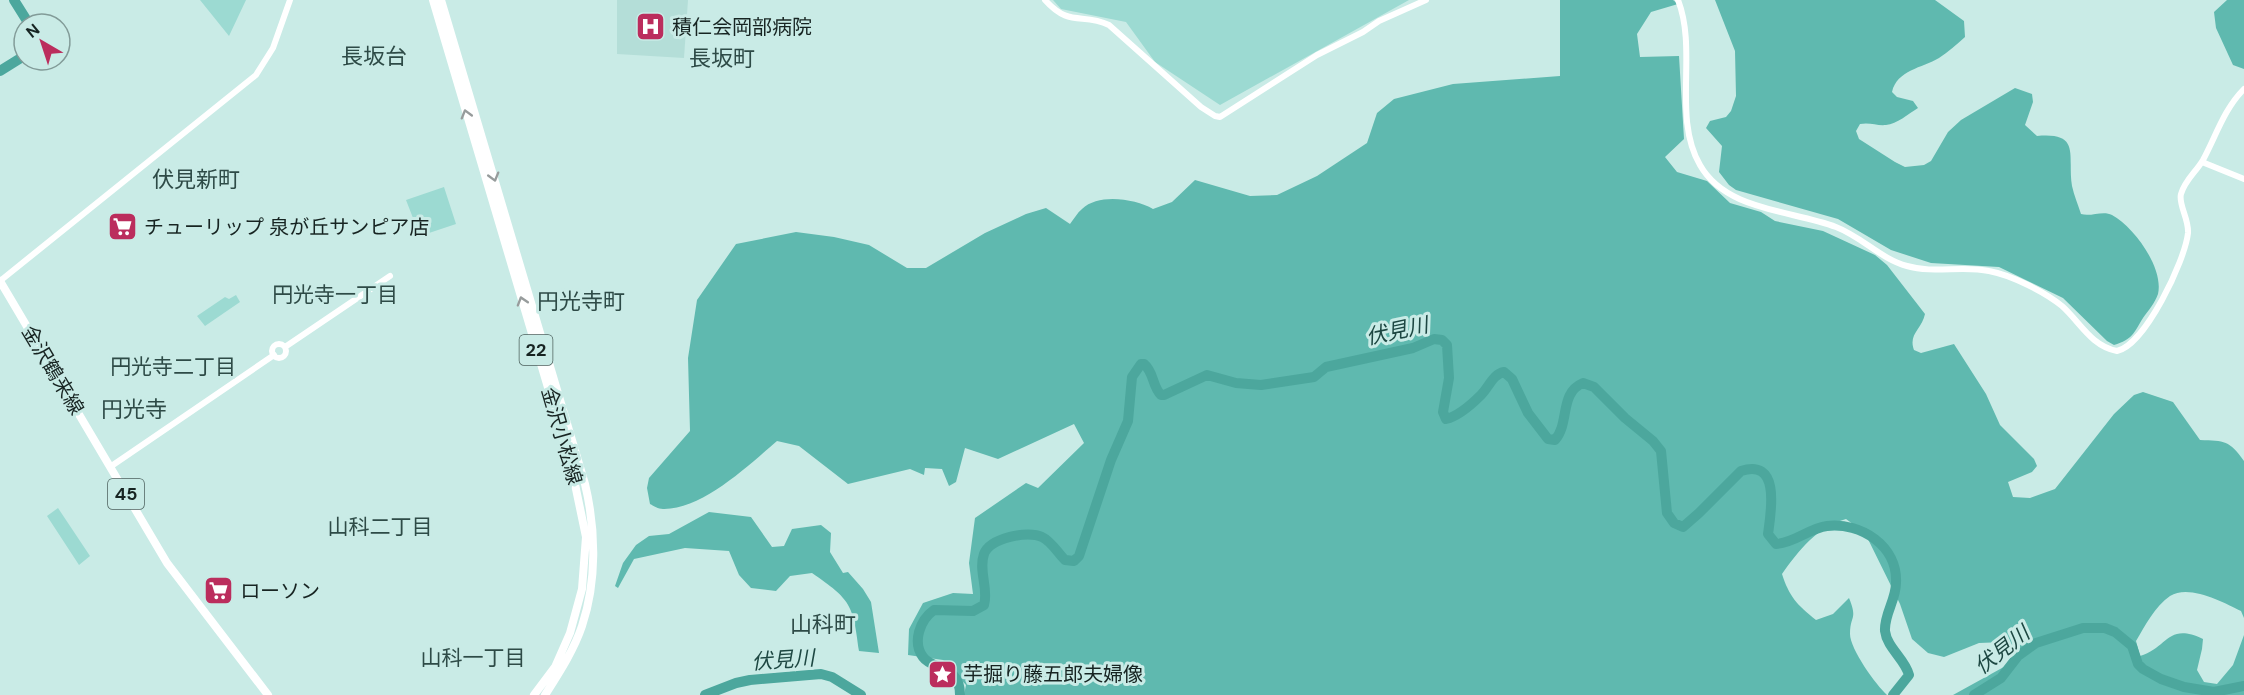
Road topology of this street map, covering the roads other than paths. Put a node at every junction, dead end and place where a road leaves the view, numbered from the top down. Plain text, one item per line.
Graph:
1 (290, 0) edge
2 (433, 0) edge
3 (441, 0) edge
4 (1045, 0) edge
5 (1426, 0) edge
6 (1677, 0) edge
7 (2244, 89) edge
8 (2202, 162) junction
9 (2244, 179) edge
10 (390, 276) dead end
11 (0, 281) edge
12 (110, 467) junction
13 (268, 695) edge
14 (534, 695) edge
15 (545, 695) edge

1 - 11 street
14 -> 2 main road, 金沢小松線 / 22
3 -> 15 main road, 金沢小松線 / 22
4 - 5 street
6 - 8 street
7 - 8 street
8 - 9 street
10 - 12 street
11 - 12 main road, 金沢鶴来線 / 45
12 - 13 main road, 金沢鶴来線 / 45

